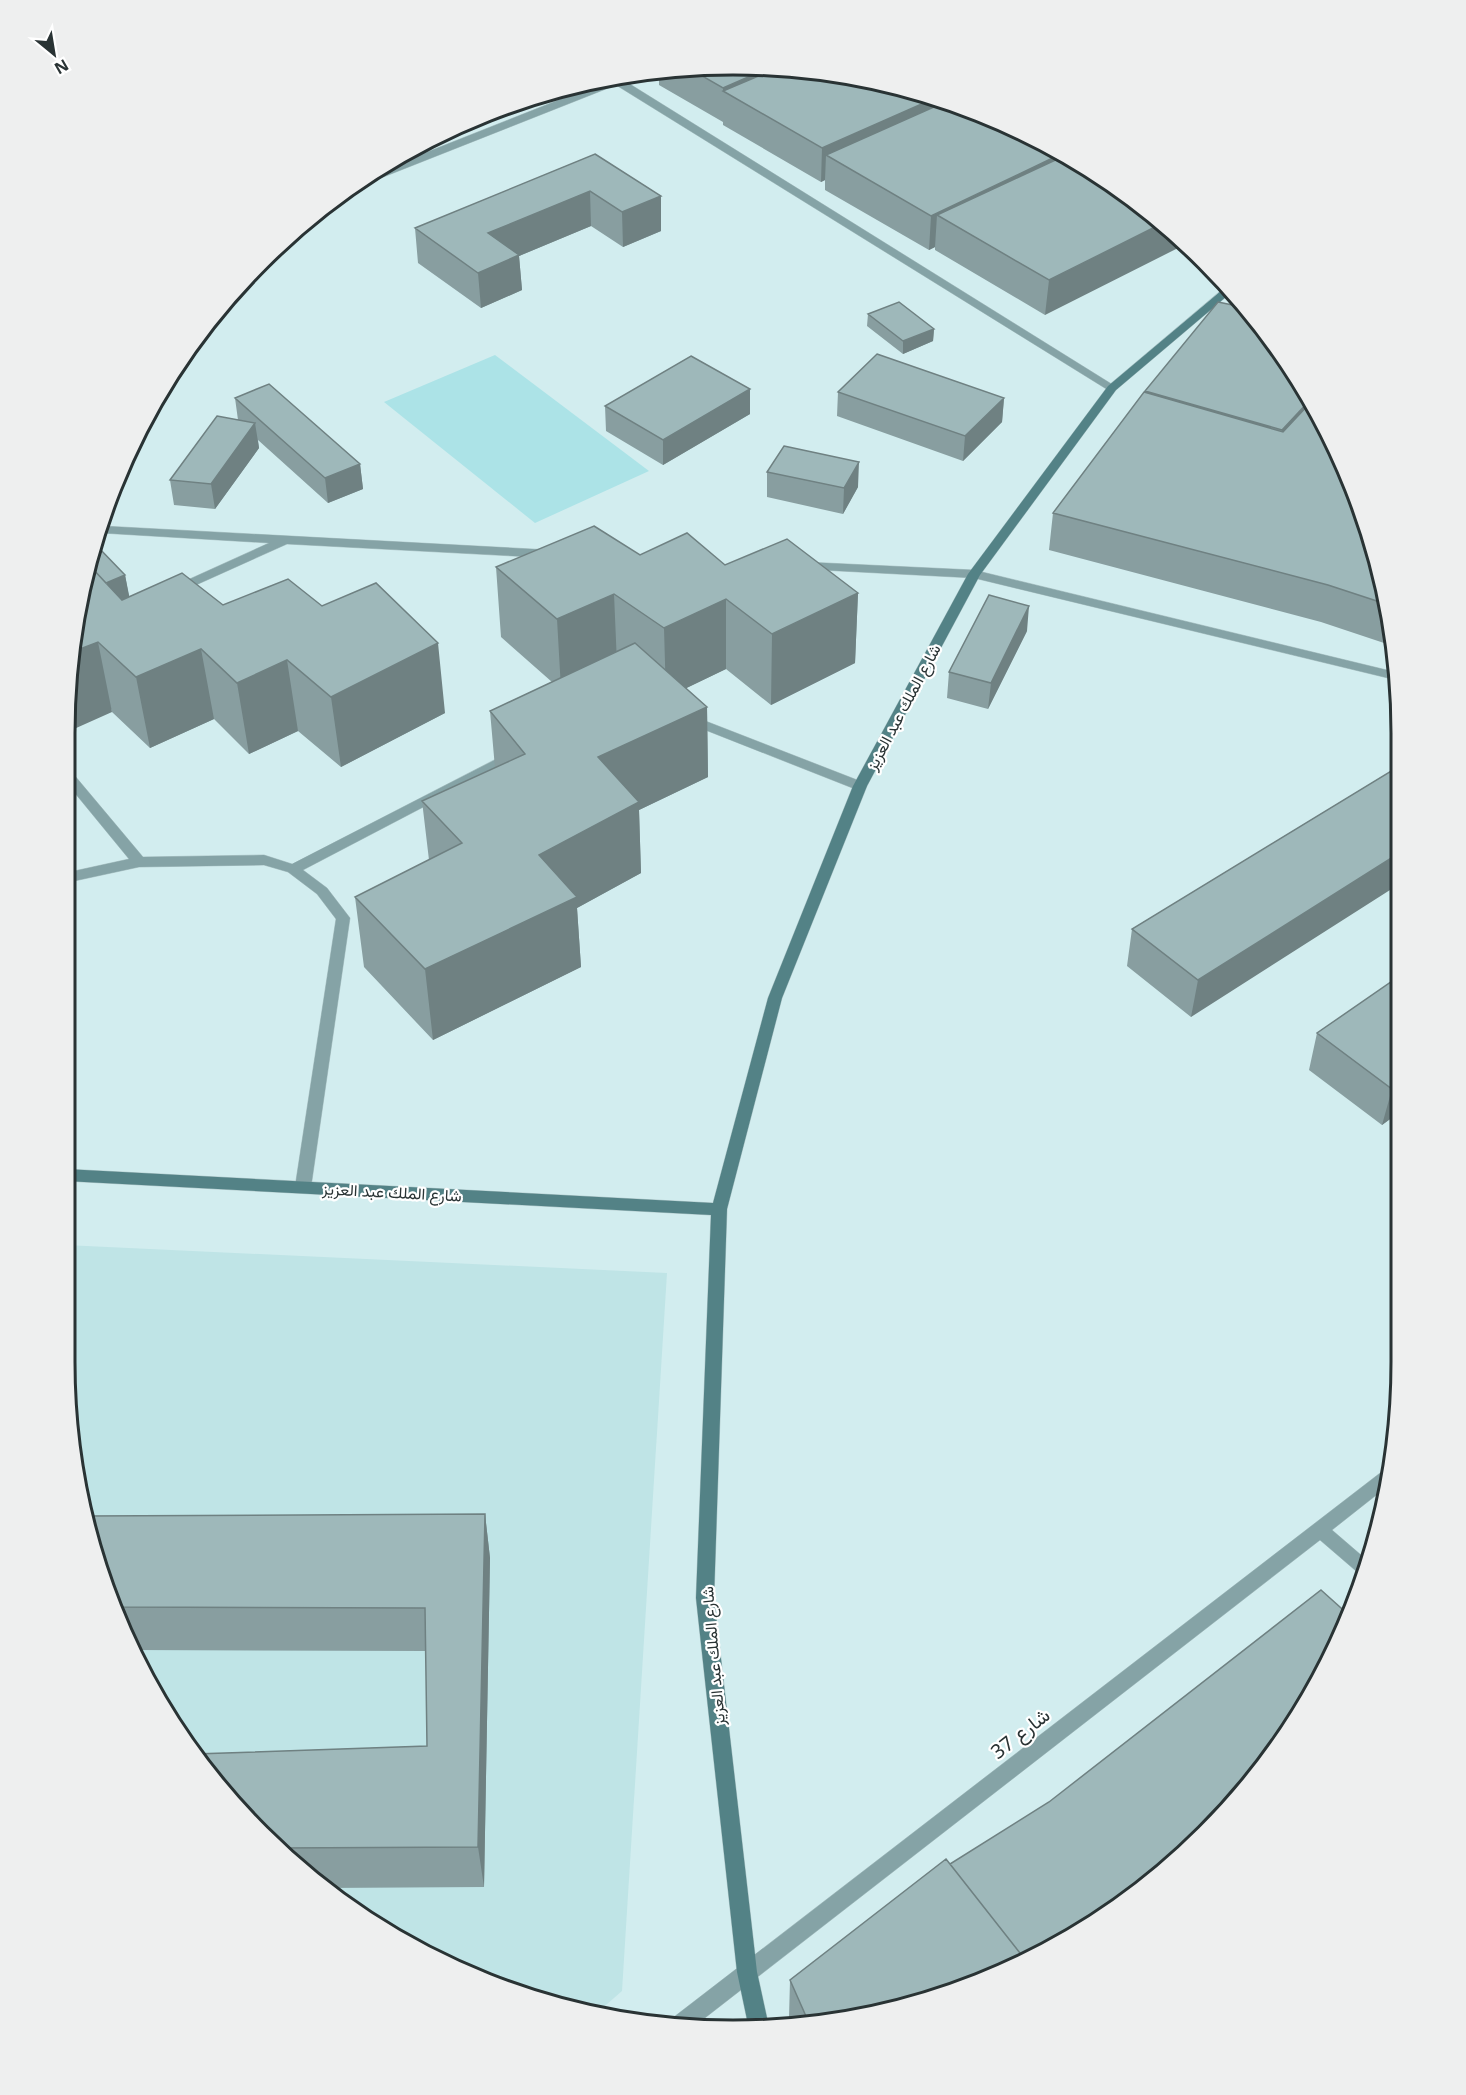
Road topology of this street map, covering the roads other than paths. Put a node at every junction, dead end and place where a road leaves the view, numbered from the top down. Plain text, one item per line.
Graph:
1 (624, 85) edge
2 (577, 94) edge
3 (397, 168) edge
4 (1224, 295) edge
5 (1113, 388) junction
6 (107, 530) edge
7 (288, 538) junction
8 (566, 555) edge
9 (788, 565) edge
10 (974, 574) junction
11 (159, 598) edge
12 (1388, 674) edge
13 (678, 715) edge
14 (521, 750) edge
15 (75, 786) edge
16 (860, 786) junction
17 (139, 862) junction
18 (293, 869) junction
19 (75, 877) edge
20 (75, 1176) edge
21 (303, 1188) junction
22 (719, 1209) junction
23 (1379, 1484) edge
24 (1321, 1530) junction
25 (1359, 1564) edge
26 (747, 1972) junction
27 (688, 2019) edge
28 (757, 2019) edge

1 - 5 street
2 - 3 street
4 - 5 street, شارع الملك عبد العزيز
5 - 10 street, شارع الملك عبد العزيز
6 - 7 street
7 - 8 street
7 - 11 street
9 - 10 street
10 - 12 street
10 - 16 street, شارع الملك عبد العزيز
13 - 16 street
14 - 18 street
15 - 17 street
16 - 22 street, شارع الملك عبد العزيز
17 - 18 street
17 - 19 street
18 - 21 street
20 - 21 street, شارع الملك عبد العزيز
21 - 22 street, شارع الملك عبد العزيز
22 - 26 street, شارع الملك عبد العزيز
23 - 24 street, شارع 37
24 - 25 street
24 - 26 street, شارع 37
26 - 27 street, شارع 37
26 - 28 street, شارع الملك عبد العزيز

